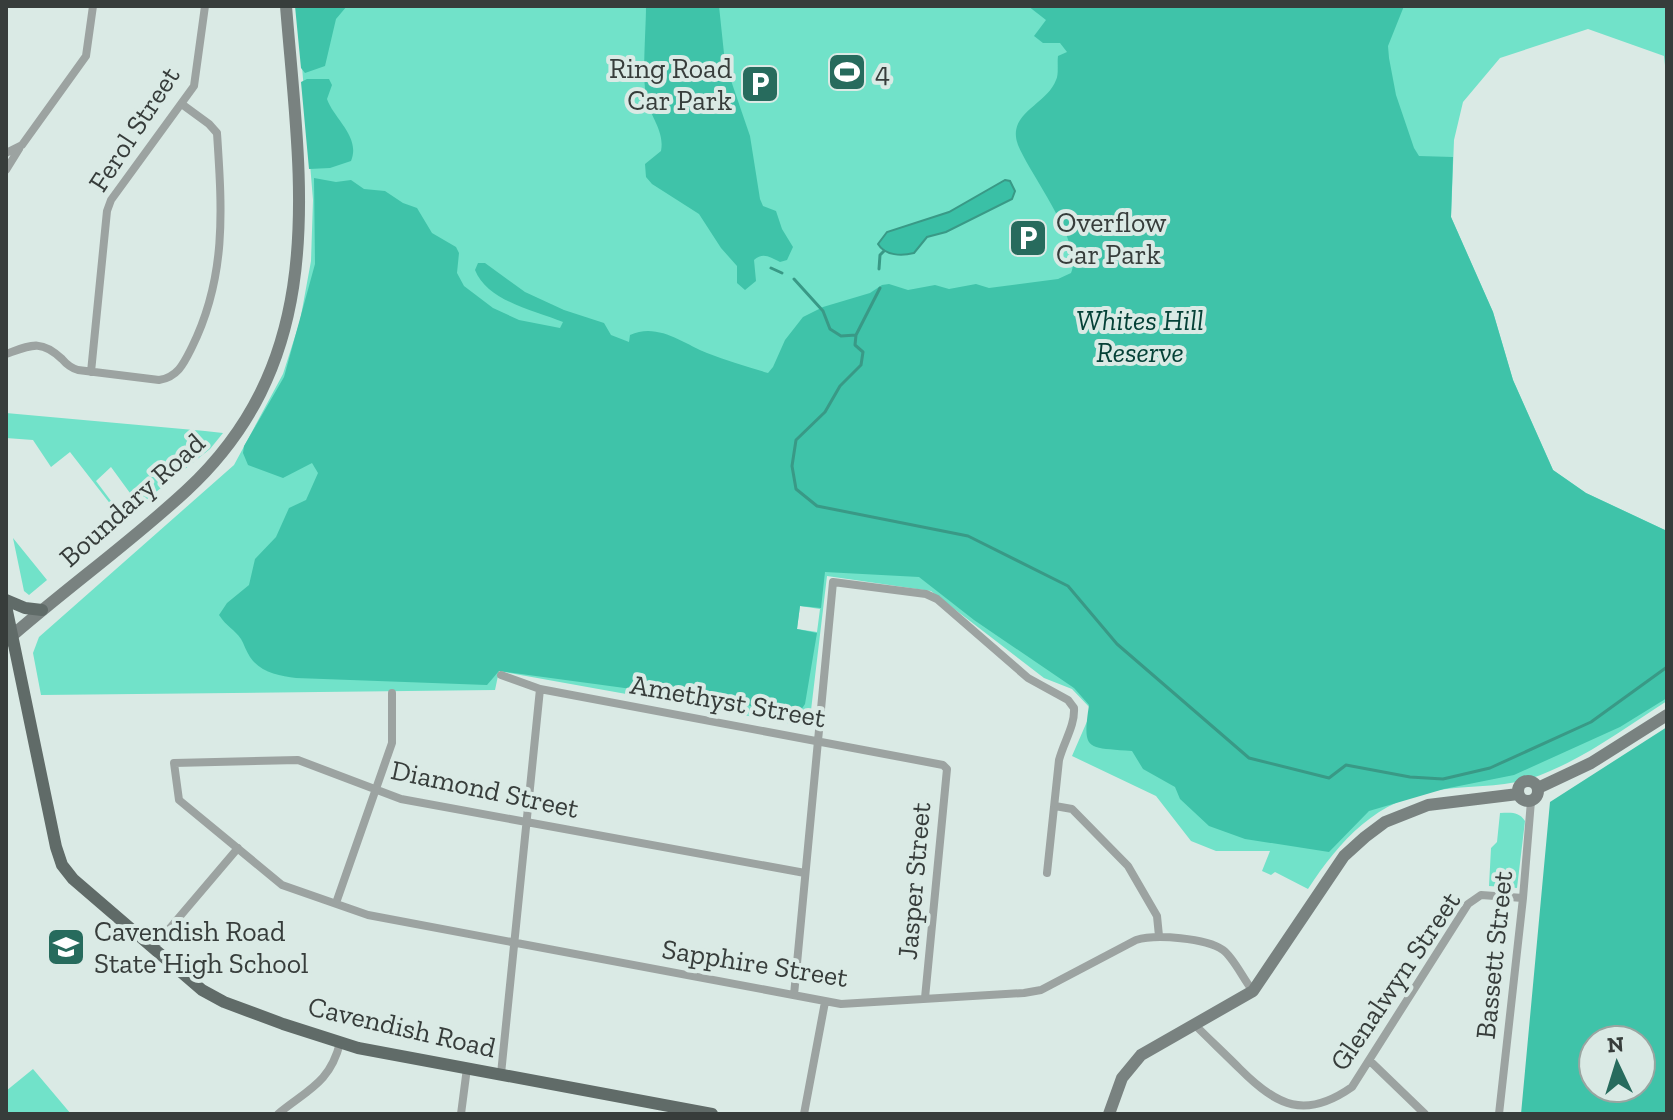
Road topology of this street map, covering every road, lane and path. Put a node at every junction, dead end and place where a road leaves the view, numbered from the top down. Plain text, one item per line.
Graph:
1 (93, 6) edge
2 (205, 6) edge
3 (286, 6) edge
4 (183, 105) junction
5 (22, 145) junction
6 (6, 153) edge
7 (6, 170) edge
8 (6, 354) edge
9 (91, 372) junction
10 (6, 603) edge
11 (42, 610) junction
12 (9, 639) edge
13 (6, 667) edge
14 (20, 673) junction
15 (501, 675) dead end
16 (540, 689) junction
17 (392, 693) dead end
18 (1667, 715) edge
19 (818, 740) junction
20 (947, 769) joint
21 (1538, 788) junction
22 (375, 789) junction
23 (1518, 794) junction
24 (1531, 801) junction
25 (1055, 806) junction
26 (526, 821) junction
27 (238, 848) junction
28 (805, 873) junction
29 (1047, 873) dead end
30 (1523, 898) junction
31 (336, 903) junction
32 (1159, 936) junction
33 (514, 942) junction
34 (153, 948) junction
35 (1253, 991) junction
36 (794, 995) junction
37 (925, 998) junction
38 (825, 1002) junction
39 (1195, 1025) junction
40 (340, 1043) junction
41 (1369, 1060) junction
42 (467, 1068) junction
43 (501, 1074) junction
44 (1315, 1111) edge
45 (285, 1112) edge
46 (695, 1112) edge
47 (461, 1114) edge
48 (712, 1114) edge
49 (804, 1114) edge
50 (1109, 1114) edge
51 (1425, 1114) edge
52 (1499, 1114) edge

1 - 5 street
2 - 4 street, Ferol Street
3 - 11 street, Boundary Road
4 - 9 street, Ferol Street
4 - 9 street
5 - 6 street
5 - 7 street
8 - 9 street
10 - 11 main road
10 - 12 main road, Cavendish Road
11 - 12 street, Boundary Road
12 - 14 main road, Cavendish Road
13 - 14 main road
14 - 34 main road, Cavendish Road
15 - 16 street, Amethyst Street
16 - 19 street, Amethyst Street
16 - 26 street
17 - 22 street
18 - 21 street
19 - 20 street, Amethyst Street
19 - 25 street
19 - 28 street
20 - 37 street, Jasper Street
21 - 23 street
21 - 24 street
22 - 26 street, Diamond Street
22 - 27 street, Diamond Street
22 - 31 street
23 - 24 street
23 - 35 street
24 - 30 street, Bassett Street
25 - 29 street
25 - 32 street
26 - 28 street, Diamond Street
26 - 33 street
27 - 31 street, Sapphire Street
27 - 34 street
28 - 36 street
30 - 41 street, Glenalwyn Street
30 - 52 street, Bassett Street
31 - 33 street, Sapphire Street
32 - 35 street, Sapphire Street
32 - 37 street, Sapphire Street
33 - 36 street, Sapphire Street
33 - 43 street
34 - 40 main road, Cavendish Road
35 - 39 street
36 - 38 street, Sapphire Street
37 - 38 street, Sapphire Street
38 - 49 street
39 - 44 street, Glenalwyn Street
39 - 50 street
40 - 42 main road, Cavendish Road
40 - 45 street
41 - 44 street, Glenalwyn Street
41 - 51 street
42 - 43 main road, Cavendish Road
42 - 47 street
43 - 46 main road, Cavendish Road
46 - 48 main road, Cavendish Road

